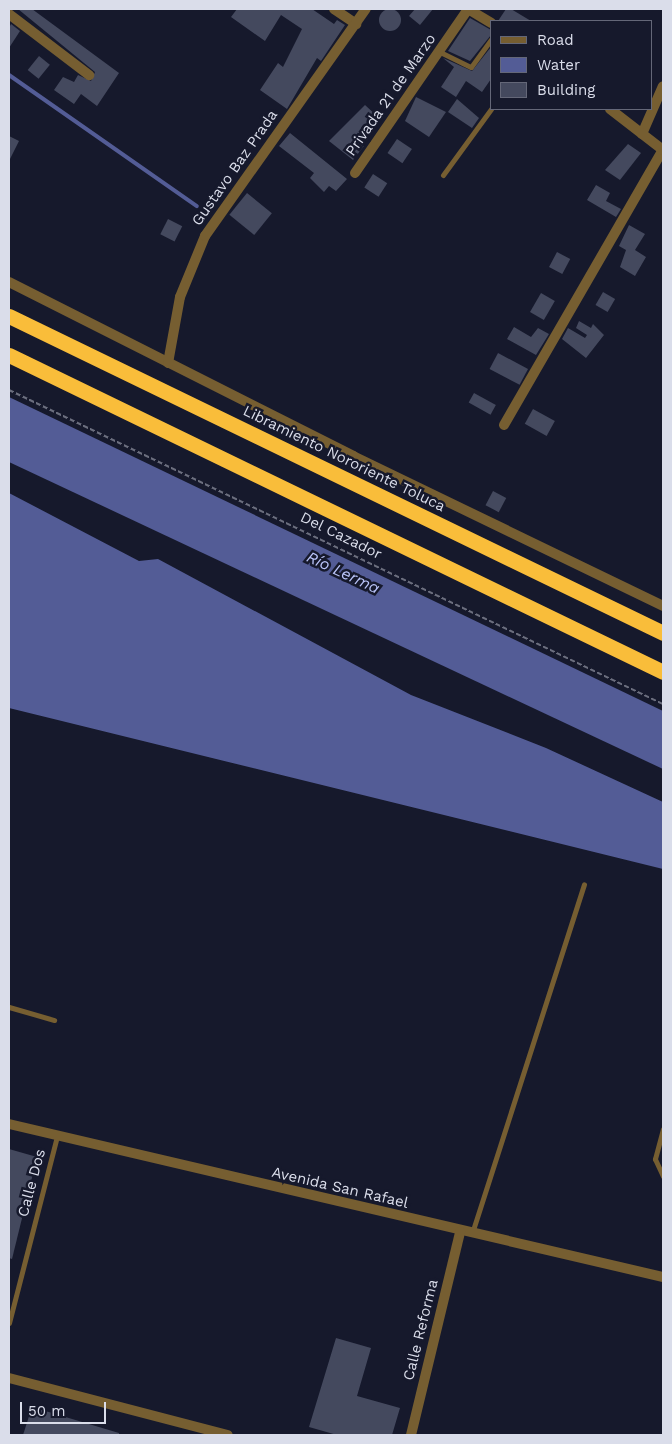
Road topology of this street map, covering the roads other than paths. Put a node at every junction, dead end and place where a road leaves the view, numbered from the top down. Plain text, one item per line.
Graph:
1 (10, 9) edge
2 (334, 9) edge
3 (366, 9) edge
4 (468, 9) edge
5 (9, 13) edge
6 (490, 22) edge
7 (356, 24) junction
8 (490, 40) edge
9 (440, 52) junction
10 (89, 75) dead end
11 (663, 86) edge
12 (490, 110) edge
13 (611, 110) edge
14 (642, 134) junction
15 (663, 151) edge
16 (355, 173) dead end
17 (443, 175) dead end
18 (9, 282) edge
19 (9, 316) edge
20 (9, 355) edge
21 (168, 363) junction
22 (504, 425) dead end
23 (663, 606) edge
24 (663, 633) edge
25 (663, 672) edge
26 (584, 884) dead end
27 (9, 1007) edge
28 (54, 1020) dead end
29 (9, 1124) edge
30 (663, 1129) edge
31 (57, 1136) junction
32 (663, 1176) edge
33 (473, 1230) junction
34 (460, 1232) junction
35 (663, 1277) edge
36 (9, 1323) edge
37 (9, 1378) edge
38 (228, 1435) edge
39 (411, 1435) edge

1 - 5 street
2 - 7 street
3 - 7 street, Gustavo Baz Prada
4 - 6 street
4 - 9 street, Privada 21 de Marzo
5 - 10 street
7 - 21 street, Gustavo Baz Prada
8 - 9 lane
9 - 16 street, Privada 21 de Marzo
11 - 14 street
12 - 17 lane
13 - 14 street
14 - 15 street
15 - 22 street
18 - 21 street
19 - 24 highway, Libramiento Nororiente Toluca
20 - 25 highway
21 - 23 street
26 - 33 lane
27 - 28 lane
29 - 31 street, Avenida San Rafael
30 - 32 lane
31 - 34 street, Avenida San Rafael
31 - 36 lane, Calle Dos
33 - 34 street, Avenida San Rafael
33 - 35 street, Avenida San Rafael
34 - 39 street, Calle Reforma
37 - 38 street

